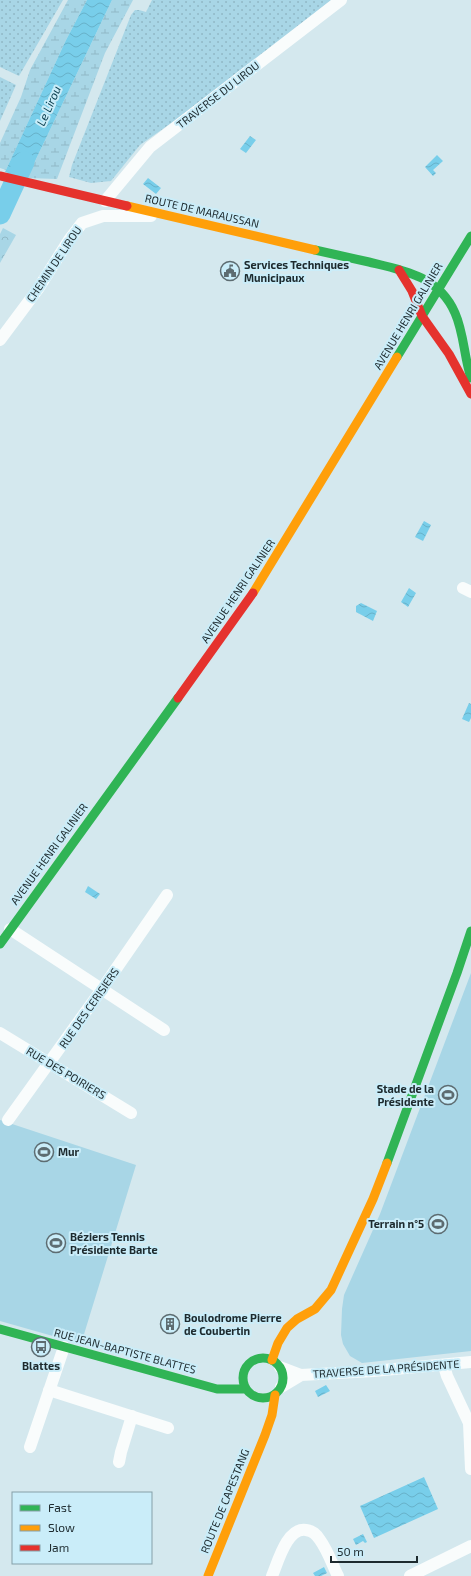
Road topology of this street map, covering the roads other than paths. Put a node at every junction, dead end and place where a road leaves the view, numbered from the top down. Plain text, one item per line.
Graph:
1 (341, 0) edge
2 (0, 176) edge
3 (105, 201) junction
4 (172, 216) junction
5 (471, 236) edge
6 (399, 270) junction
7 (438, 289) junction
8 (422, 316) junction
9 (0, 340) edge
10 (471, 378) edge
11 (471, 394) edge
12 (167, 894) dead end
13 (10, 929) junction
14 (471, 931) edge
15 (0, 944) edge
16 (102, 989) junction
17 (164, 1030) dead end
18 (0, 1033) edge
19 (50, 1063) junction
20 (131, 1113) dead end
21 (8, 1120) dead end
22 (0, 1329) edge
23 (64, 1347) junction
24 (471, 1362) edge
25 (276, 1363) junction
26 (444, 1366) junction
27 (301, 1375) junction
28 (246, 1389) junction
29 (49, 1390) junction
30 (278, 1391) junction
31 (254, 1397) junction
32 (259, 1405) dead end
33 (264, 1414) dead end
34 (132, 1416) junction
35 (168, 1428) dead end
36 (265, 1435) junction
37 (30, 1447) dead end
38 (119, 1462) dead end
39 (471, 1469) edge
40 (471, 1546) edge
41 (208, 1576) edge
42 (272, 1576) edge
43 (338, 1576) edge
44 (410, 1576) edge

1 - 3 street, TRAVERSE DU LIROU
2 - 3 main road, ROUTE DE MARAUSSAN
3 - 4 main road, ROUTE DE MARAUSSAN
4 - 6 main road, ROUTE DE MARAUSSAN
4 - 9 street, CHEMIN DE LIROU
5 - 7 main road, AVENUE HENRI GALINIER
6 - 7 main road, ROUTE DE MARAUSSAN
6 - 8 main road
7 - 8 main road, AVENUE HENRI GALINIER
7 - 10 main road, ROUTE DE MARAUSSAN
8 - 11 main road
8 - 13 main road, AVENUE HENRI GALINIER
12 - 16 street, RUE DES CERISIERS
13 - 15 main road, AVENUE HENRI GALINIER
13 - 16 street
14 - 25 main road
16 - 17 street
16 - 19 street, RUE DES CERISIERS
18 - 19 street, RUE DES POIRIERS
19 - 20 street, RUE DES POIRIERS
19 - 21 street, RUE DES CERISIERS
22 - 23 main road, RUE JEAN-BAPTISTE BLATTES
23 - 28 main road, RUE JEAN-BAPTISTE BLATTES
23 - 29 street
24 - 26 street, TRAVERSE DE LA PRÉSIDENTE
25 - 27 street, TRAVERSE DE LA PRÉSIDENTE
25 - 28 main road
25 - 30 main road
26 - 27 street, TRAVERSE DE LA PRÉSIDENTE
26 - 39 street
27 - 30 street, TRAVERSE DE LA PRÉSIDENTE
28 - 31 main road
29 - 34 street
29 - 37 street
30 - 31 main road
30 - 36 main road, ROUTE DE CAPESTANG
31 - 32 main road
33 - 36 main road, ROUTE DE CAPESTANG
34 - 35 street
34 - 38 street
36 - 41 main road, ROUTE DE CAPESTANG
40 - 44 street
42 - 43 street

